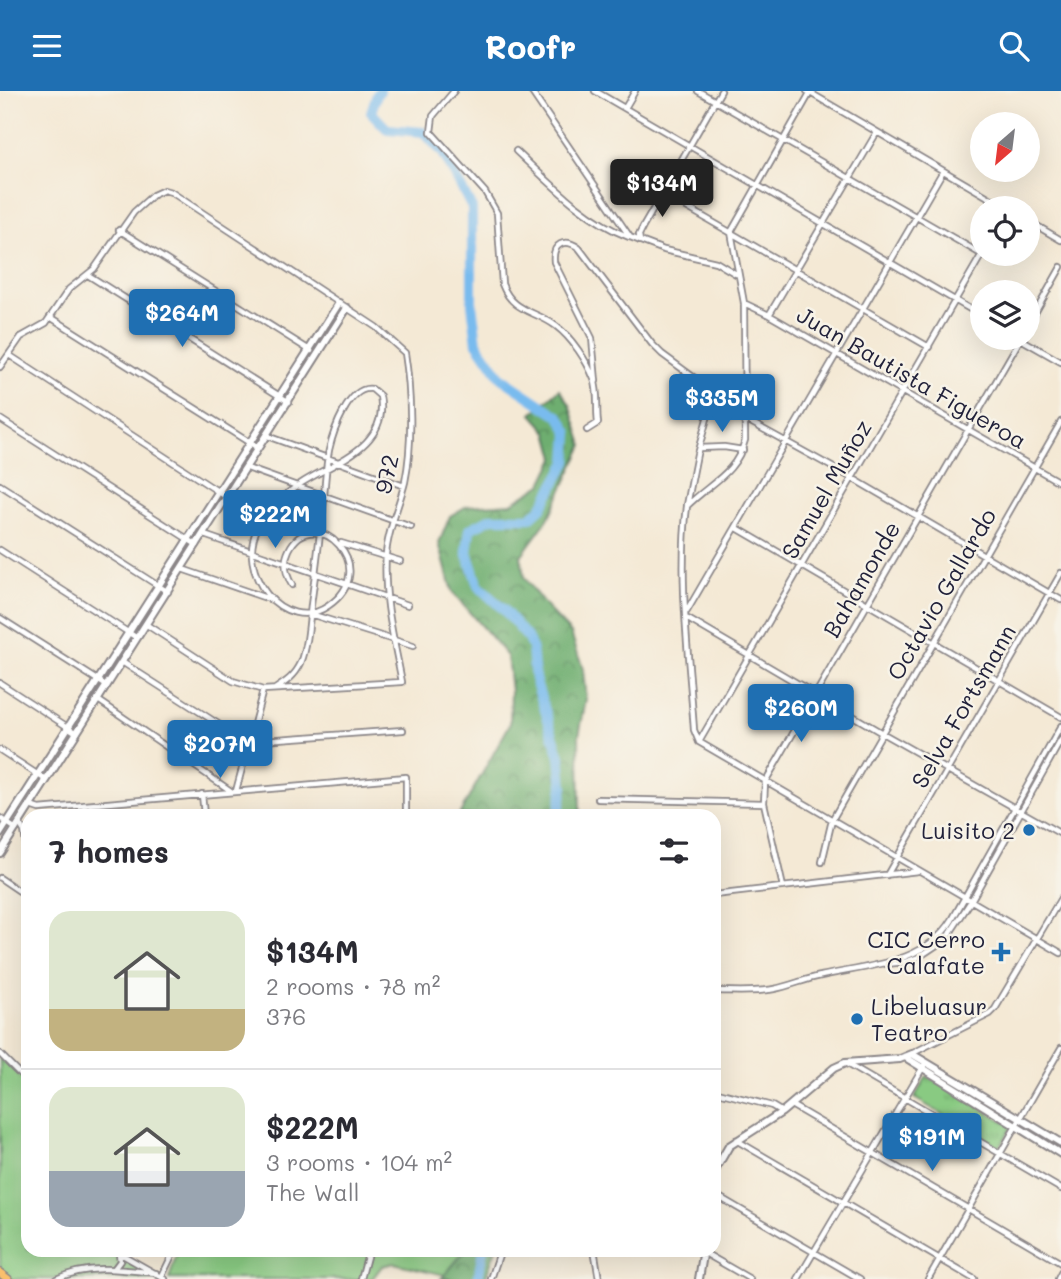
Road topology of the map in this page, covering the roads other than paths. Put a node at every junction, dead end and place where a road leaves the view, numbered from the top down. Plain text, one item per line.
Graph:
1 (454, 91) edge
2 (531, 91) edge
3 (595, 91) edge
4 (635, 91) edge
5 (698, 91) edge
6 (721, 91) edge
7 (809, 92) edge
8 (715, 101) junction
9 (625, 108) junction
10 (877, 132) junction
11 (783, 140) junction
12 (690, 146) junction
13 (516, 151) dead end
14 (943, 171) junction
15 (850, 178) junction
16 (758, 185) junction
17 (662, 193) junction
18 (986, 196) edge
19 (916, 217) junction
20 (824, 223) junction
21 (1040, 228) edge
22 (119, 230) junction
23 (731, 232) junction
24 (630, 237) junction
25 (1061, 240) edge
26 (640, 241) junction
27 (970, 247) edge
28 (890, 262) junction
29 (975, 266) edge
30 (1061, 267) edge
31 (796, 271) junction
32 (89, 275) junction
33 (737, 275) junction
34 (956, 300) junction
35 (339, 303) junction
36 (744, 303) junction
37 (1040, 304) edge
38 (347, 309) junction
39 (863, 309) junction
40 (970, 309) edge
41 (769, 315) junction
42 (52, 318) junction
43 (929, 347) junction
44 (1013, 350) edge
45 (1040, 350) edge
46 (309, 351) junction
47 (837, 354) junction
48 (9, 355) junction
49 (318, 356) junction
50 (1061, 362) edge
51 (0, 367) edge
52 (596, 381) junction
53 (903, 393) junction
54 (280, 397) junction
55 (289, 402) junction
56 (0, 419) edge
57 (745, 419) junction
58 (1061, 422) edge
59 (587, 430) dead end
60 (969, 430) junction
61 (267, 436) junction
62 (787, 441) junction
63 (251, 444) junction
64 (699, 448) junction
65 (259, 449) junction
66 (743, 450) junction
67 (328, 458) junction
68 (339, 462) junction
69 (247, 468) junction
70 (327, 468) junction
71 (1035, 468) junction
72 (852, 478) junction
73 (1061, 483) edge
74 (0, 485) edge
75 (404, 486) junction
76 (296, 487) junction
77 (220, 492) junction
78 (324, 496) junction
79 (226, 501) junction
80 (687, 506) junction
81 (264, 517) junction
82 (917, 517) junction
83 (393, 520) junction
84 (411, 527) dead end
85 (737, 528) junction
86 (311, 533) junction
87 (320, 533) junction
88 (204, 535) junction
89 (189, 540) junction
90 (337, 542) junction
91 (197, 546) junction
92 (0, 550) edge
93 (251, 552) junction
94 (984, 556) junction
95 (386, 557) junction
96 (400, 561) dead end
97 (286, 564) junction
98 (802, 565) junction
99 (182, 569) junction
100 (1061, 573) edge
101 (316, 575) junction
102 (292, 585) dead end
103 (347, 585) junction
104 (159, 586) junction
105 (168, 592) junction
106 (1049, 593) junction
107 (386, 597) junction
108 (1061, 600) edge
109 (276, 601) junction
110 (867, 604) junction
111 (408, 605) dead end
112 (310, 614) junction
113 (687, 615) junction
114 (0, 618) edge
115 (146, 625) junction
116 (129, 633) junction
117 (138, 639) junction
118 (394, 641) junction
119 (933, 642) junction
120 (413, 646) dead end
121 (750, 654) junction
122 (122, 662) junction
123 (98, 681) junction
124 (998, 681) junction
125 (0, 683) edge
126 (107, 686) junction
127 (274, 689) junction
128 (263, 690) junction
129 (816, 693) junction
130 (98, 700) junction
131 (1061, 717) edge
132 (1061, 726) edge
133 (68, 727) junction
134 (403, 730) dead end
135 (77, 733) junction
136 (882, 733) junction
137 (1061, 740) edge
138 (250, 741) junction
139 (699, 742) junction
140 (0, 750) edge
141 (946, 770) junction
142 (38, 775) junction
143 (46, 780) junction
144 (765, 782) junction
145 (234, 791) junction
146 (202, 794) junction
147 (598, 799) dead end
148 (764, 803) junction
149 (84, 805) junction
150 (30, 806) junction
151 (1014, 808) junction
152 (28, 809) edge
153 (85, 809) edge
154 (203, 809) edge
155 (406, 809) edge
156 (1020, 812) junction
157 (0, 818) edge
158 (832, 820) junction
159 (21, 821) edge
160 (7, 823) junction
161 (18, 826) junction
162 (21, 828) edge
163 (0, 834) edge
164 (1061, 834) edge
165 (0, 853) edge
166 (897, 858) junction
167 (822, 862) dead end
168 (919, 870) junction
169 (887, 875) junction
170 (0, 878) edge
171 (783, 887) junction
172 (21, 892) edge
173 (721, 894) edge
174 (965, 897) junction
175 (1061, 898) edge
176 (971, 901) junction
177 (1038, 939) junction
178 (1061, 953) edge
179 (882, 964) junction
180 (721, 991) edge
181 (1061, 1048) edge
182 (0, 1054) edge
183 (909, 1055) junction
184 (845, 1063) junction
185 (924, 1065) junction
186 (21, 1074) edge
187 (721, 1093) edge
188 (904, 1099) junction
189 (791, 1105) junction
190 (782, 1112) junction
191 (1020, 1118) junction
192 (1016, 1126) junction
193 (736, 1140) junction
194 (1061, 1143) edge
195 (873, 1153) junction
196 (1000, 1153) junction
197 (1061, 1154) edge
198 (721, 1157) edge
199 (1061, 1189) edge
200 (721, 1198) edge
201 (843, 1203) junction
202 (968, 1209) junction
203 (814, 1252) junction
204 (119, 1257) edge
205 (125, 1257) edge
206 (170, 1257) edge
207 (367, 1257) edge
208 (498, 1257) edge
209 (595, 1257) edge
210 (702, 1257) edge
211 (713, 1257) edge
212 (939, 1259) junction
213 (1061, 1263) edge
214 (114, 1269) junction
215 (0, 1273) edge
216 (1061, 1273) edge
217 (161, 1276) edge
218 (8, 1279) edge
219 (56, 1279) edge
220 (361, 1279) edge
221 (491, 1279) edge
222 (599, 1279) edge
223 (699, 1279) edge
224 (750, 1279) edge
225 (798, 1279) edge
226 (860, 1279) edge
227 (928, 1279) edge
228 (974, 1279) edge
229 (1058, 1279) edge

1 - 52 street
2 - 24 street
3 - 9 street
4 - 9 street
5 - 8 street
6 - 8 street
7 - 10 street
7 - 11 street
8 - 11 street
8 - 12 street
9 - 12 street
10 - 14 street
10 - 15 street
11 - 15 street
11 - 16 street
12 - 16 street
12 - 17 street
13 - 24 street
14 - 18 street
14 - 19 street
15 - 19 street
15 - 20 street
16 - 20 street
16 - 23 street
17 - 23 street
17 - 26 street
19 - 27 street
19 - 28 street
20 - 28 street
20 - 31 street
21 - 25 street
22 - 32 street
22 - 35 street, 972
22 - 46 street
23 - 31 street
23 - 33 street
24 - 26 street
26 - 33 street
28 - 34 street
28 - 39 street
29 - 34 street, Samuel Muñoz
30 - 37 street
31 - 39 street
31 - 41 street
32 - 42 street
32 - 54 street
33 - 36 street
34 - 40 street
34 - 43 street, Samuel Muñoz
35 - 38 street, 972
35 - 46 street
36 - 41 street, Juan Bautista Figueroa
36 - 57 street
38 - 49 street
38 - 75 street, 972
39 - 43 street
39 - 47 street
41 - 47 street, Juan Bautista Figueroa
42 - 48 street
42 - 63 street
43 - 53 street, Samuel Muñoz
44 - 60 street, Bahamonde
45 - 50 street
46 - 49 street
46 - 54 street
47 - 53 street, Juan Bautista Figueroa
47 - 62 street
48 - 51 street
48 - 77 street
49 - 55 street
52 - 59 street
52 - 64 street
53 - 60 street, Juan Bautista Figueroa
53 - 72 street, Samuel Muñoz
54 - 55 street
54 - 63 street
55 - 61 street
56 - 89 street
57 - 62 street
57 - 66 street
58 - 71 street, Octavio Gallardo
60 - 71 street, Juan Bautista Figueroa
60 - 82 street, Bahamonde
61 - 65 street
61 - 67 street
62 - 72 street
62 - 85 street
63 - 65 street
63 - 77 street
64 - 66 street
64 - 80 street
65 - 69 street
66 - 80 street
67 - 68 street
67 - 68 street
67 - 70 street
68 - 70 street
68 - 75 street
69 - 76 street
69 - 79 street
70 - 76 street
70 - 78 street
71 - 73 street, Juan Bautista Figueroa
71 - 94 street, Octavio Gallardo
72 - 82 street
72 - 98 street, Samuel Muñoz
74 - 104 street
75 - 83 street, 972
76 - 78 street
76 - 81 street
77 - 79 street
77 - 89 street
78 - 83 street
78 - 87 street
79 - 81 street
79 - 88 street
80 - 113 street
81 - 86 street
81 - 93 street
82 - 94 street
82 - 110 street, Bahamonde
83 - 84 street
83 - 95 street, 972
85 - 98 street
85 - 113 street
86 - 87 street
86 - 97 street
87 - 90 street
87 - 101 street
88 - 91 street
88 - 93 street
89 - 91 street
89 - 104 street
90 - 95 street
90 - 103 street
91 - 99 street
92 - 116 street
93 - 97 street
93 - 109 street
94 - 106 street
94 - 119 street, Octavio Gallardo
95 - 96 street
95 - 107 street, 972
97 - 101 street
97 - 102 street
98 - 110 street
98 - 121 street, Samuel Muñoz
99 - 105 street
99 - 109 street
100 - 106 street, Selva Fortsmann
101 - 103 street
101 - 112 street
103 - 107 street
103 - 112 street
104 - 105 street
104 - 116 street
105 - 115 street
106 - 108 street
106 - 124 street, Selva Fortsmann
107 - 111 street
107 - 118 street, 972
109 - 112 street
110 - 119 street
110 - 129 street, Bahamonde
112 - 118 street
112 - 127 street
113 - 121 street
113 - 139 street
114 - 123 street
115 - 117 street
115 - 128 street
116 - 117 street
116 - 123 street
117 - 122 street
118 - 120 street
118 - 127 street, 972
119 - 124 street
119 - 136 street, Octavio Gallardo
121 - 129 street
121 - 139 street, Samuel Muñoz
122 - 126 street
122 - 138 street
123 - 126 street
123 - 133 street
124 - 131 street
124 - 141 street, Selva Fortsmann
125 - 133 street
126 - 130 street
127 - 128 street
128 - 138 street
129 - 136 street
129 - 144 street, Bahamonde
130 - 135 street
130 - 145 street
132 - 151 street
133 - 135 street
133 - 142 street
134 - 138 street
135 - 143 street
136 - 141 street
136 - 158 street, Octavio Gallardo
137 - 156 street
138 - 145 street
139 - 144 street
140 - 142 street
141 - 151 street
141 - 166 street, Selva Fortsmann
142 - 143 street
142 - 160 street
143 - 150 street
144 - 148 street, Bahamonde
144 - 158 street
145 - 146 street
145 - 155 street
146 - 149 street
146 - 154 street
147 - 148 street
148 - 171 street, Bahamonde
149 - 150 street
149 - 153 street
150 - 152 street
151 - 156 street
151 - 174 street
156 - 164 street
156 - 176 street
157 - 160 street
158 - 166 street
158 - 167 street, Octavio Gallardo
159 - 161 street
160 - 161 street
160 - 163 street
161 - 162 street
161 - 165 street
166 - 168 street
166 - 169 street, Selva Fortsmann
168 - 169 street
168 - 174 street
169 - 171 street
170 - 172 street
171 - 173 street
174 - 176 street
174 - 179 street
175 - 177 street
176 - 177 street
176 - 179 street
177 - 178 street
177 - 183 street
179 - 180 street
181 - 191 street
182 - 186 street
183 - 184 street
183 - 185 street
184 - 188 street
184 - 189 street
185 - 188 street
185 - 191 street
185 - 192 street
187 - 190 street
188 - 195 street
188 - 196 street
189 - 190 street
189 - 195 street
190 - 193 street
191 - 192 street
191 - 194 street
192 - 196 street
192 - 197 street
193 - 198 street
193 - 201 street
195 - 201 street
195 - 202 street
196 - 199 street
196 - 202 street
200 - 203 street
201 - 203 street
201 - 212 street
202 - 212 street
202 - 213 street
203 - 225 street
203 - 226 street
204 - 214 street
205 - 217 street
206 - 217 street
207 - 220 street
208 - 221 street
209 - 222 street
210 - 223 street
211 - 224 street
212 - 227 street
212 - 228 street
214 - 217 street
214 - 219 street
215 - 218 main road
216 - 229 street

